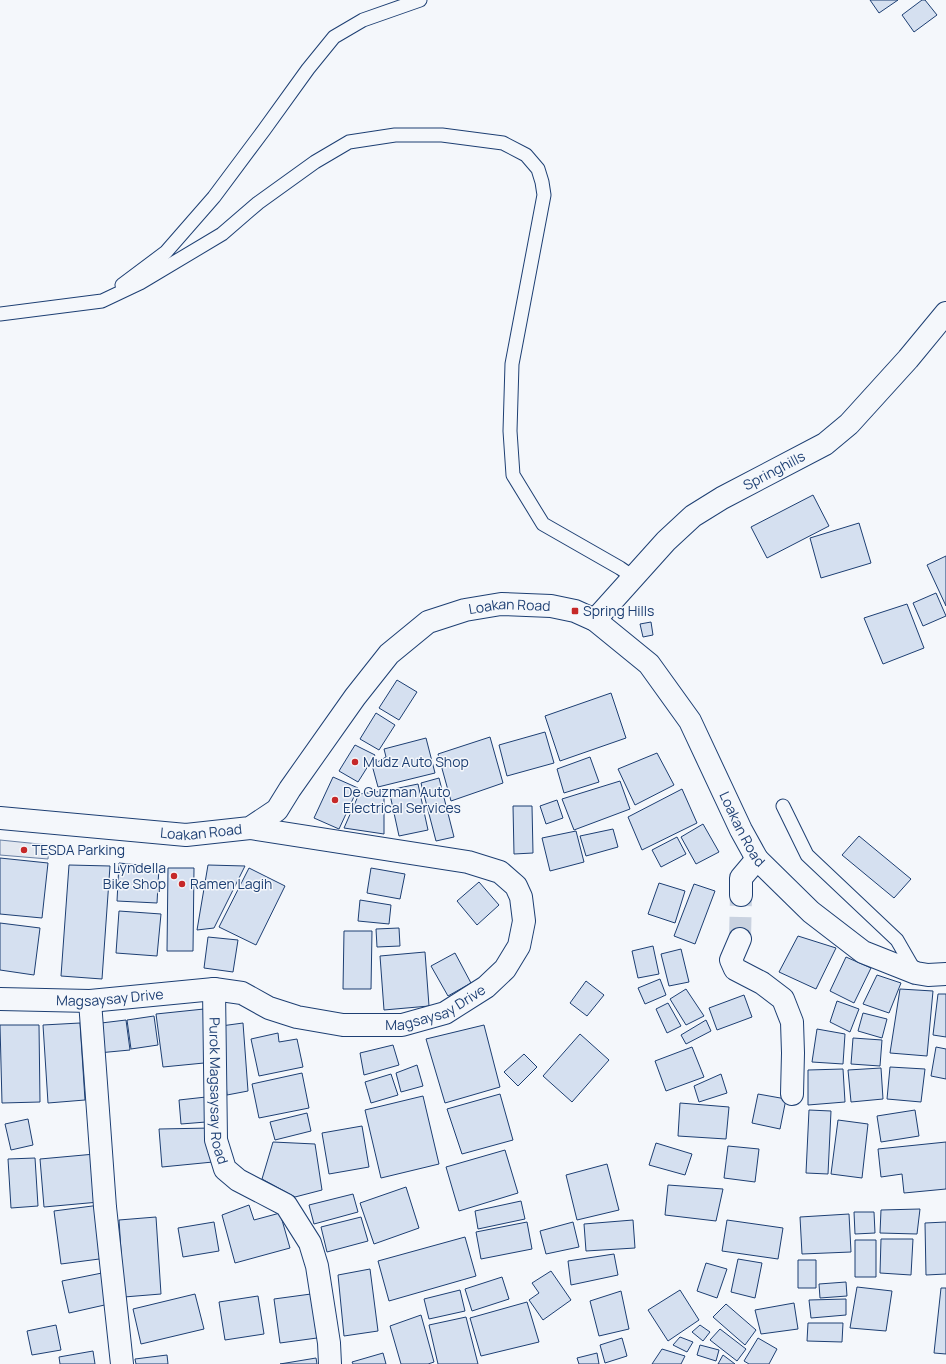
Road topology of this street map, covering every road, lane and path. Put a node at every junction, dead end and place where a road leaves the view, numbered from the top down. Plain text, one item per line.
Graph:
1 (420, 0) edge
2 (102, 300) junction
3 (946, 313) edge
4 (0, 314) edge
5 (633, 577) junction
6 (595, 620) junction
7 (783, 806) dead end
8 (0, 818) edge
9 (250, 828) junction
10 (757, 859) junction
11 (741, 895) tunnel mouth
12 (740, 939) tunnel mouth
13 (916, 973) junction
14 (946, 974) edge
15 (214, 989) junction
16 (0, 999) edge
17 (90, 1001) junction
18 (792, 1094) dead end
19 (122, 1364) edge
20 (330, 1364) edge

1 - 2 lane
2 - 4 lane
2 - 5 lane
3 - 5 street, Springhills
5 - 6 street, Springhills
6 - 9 street, Loakan Road
6 - 10 street, Loakan Road
7 - 13 lane
8 - 9 street, Loakan Road
9 - 15 street, Magsaysay Drive
10 - 11 street
10 - 13 street, Loakan Road
12 - 18 street
13 - 14 street, Loakan Road
15 - 17 street, Magsaysay Drive
15 - 20 street, Purok Magsaysay Road
16 - 17 street, Magsaysay Drive
17 - 19 street

